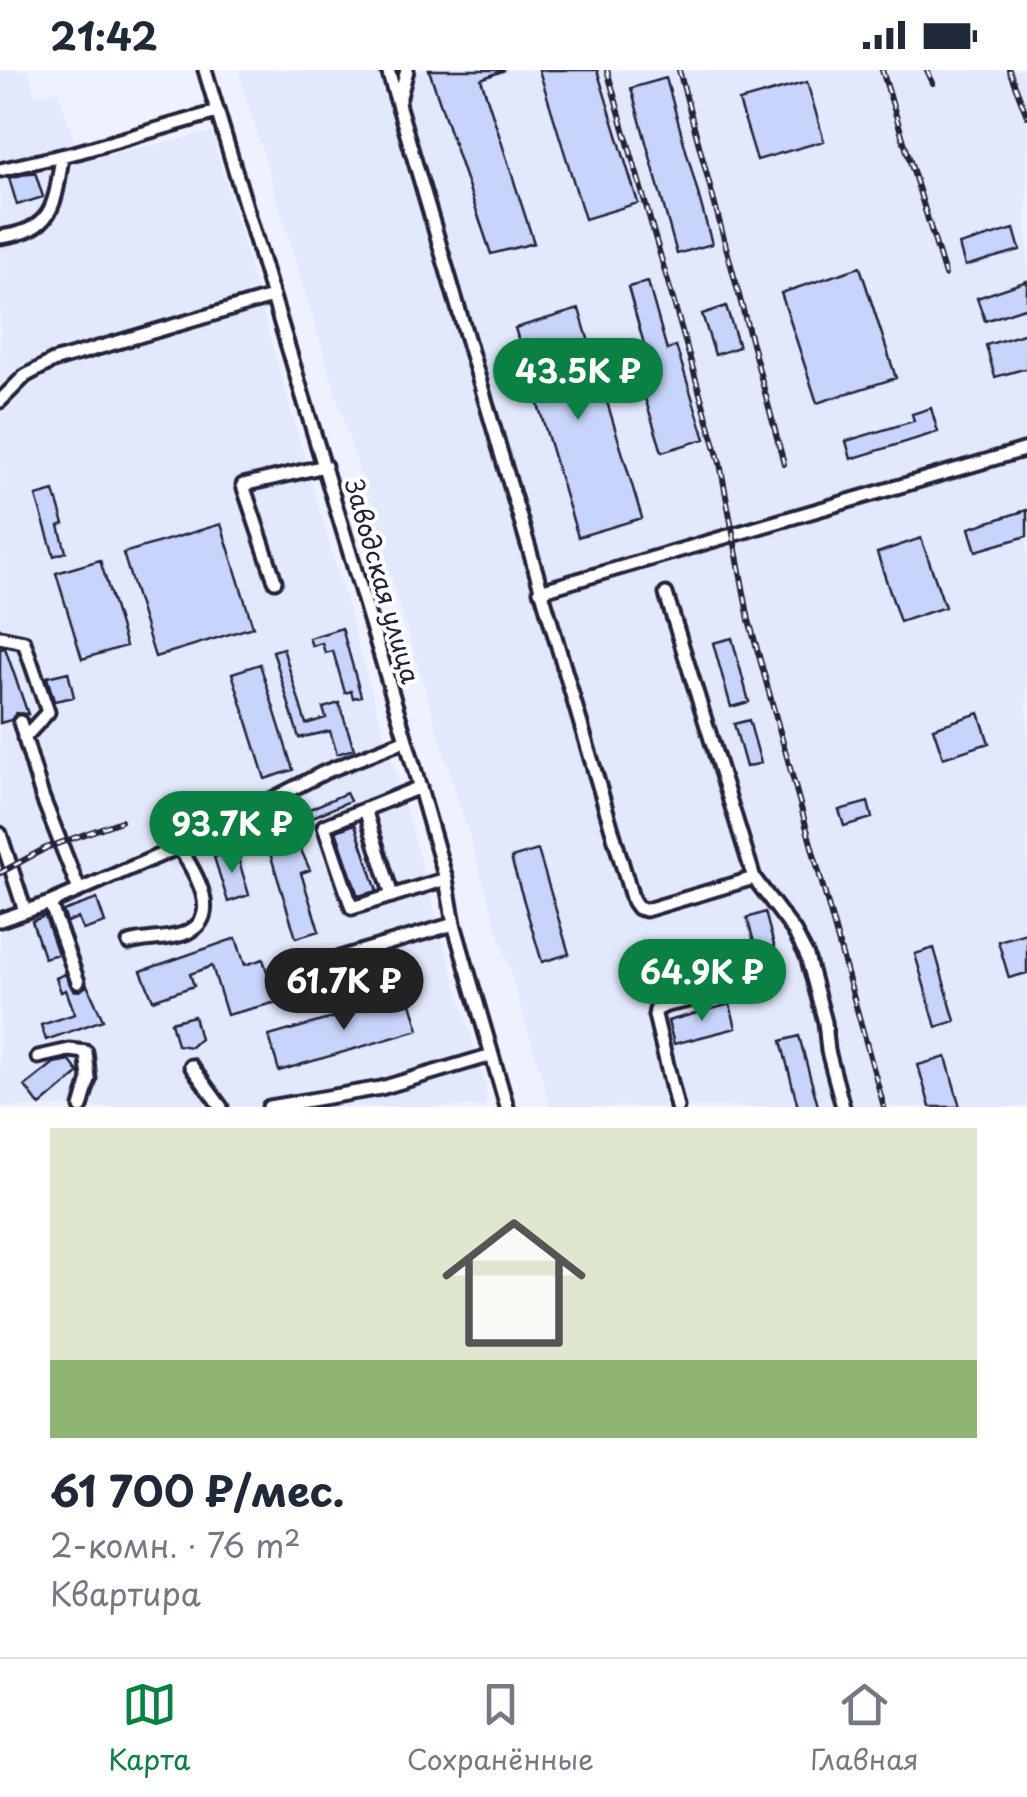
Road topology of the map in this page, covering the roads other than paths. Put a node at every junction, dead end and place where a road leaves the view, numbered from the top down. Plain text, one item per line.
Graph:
1 (205, 70) edge
2 (388, 70) edge
3 (407, 70) edge
4 (398, 104) junction
5 (217, 112) junction
6 (62, 156) junction
7 (0, 170) edge
8 (0, 237) edge
9 (272, 297) junction
10 (0, 401) edge
11 (1027, 449) edge
12 (326, 466) junction
13 (275, 581) dead end
14 (540, 591) junction
15 (666, 594) dead end
16 (0, 636) edge
17 (20, 722) dead end
18 (24, 738) junction
19 (406, 740) junction
20 (420, 787) junction
21 (365, 809) junction
22 (0, 834) edge
23 (179, 848) junction
24 (754, 878) junction
25 (446, 879) junction
26 (79, 890) junction
27 (392, 896) junction
28 (50, 903) junction
29 (25, 911) junction
30 (0, 920) edge
31 (454, 924) junction
32 (129, 943) dead end
33 (278, 976) dead end
34 (78, 982) dead end
35 (727, 992) dead end
36 (492, 1055) junction
37 (38, 1056) dead end
38 (191, 1066) dead end
39 (500, 1086) junction
40 (81, 1107) edge
41 (221, 1107) edge
42 (269, 1107) edge
43 (495, 1107) edge
44 (507, 1107) edge
45 (677, 1107) edge
46 (843, 1107) edge

1 - 5 street, Заводская улица
2 - 4 street
3 - 4 street
4 - 14 street
5 - 6 street
5 - 9 street, Заводская улица
6 - 7 street
6 - 8 street
9 - 10 street
9 - 12 street, Заводская улица
11 - 14 street
12 - 13 street
12 - 19 street, Заводская улица
14 - 24 street
15 - 24 street
16 - 18 street
17 - 18 street
18 - 26 street
19 - 20 street, Заводская улица
19 - 23 street
20 - 21 street
20 - 25 street, Заводская улица
21 - 27 street
21 - 27 street
22 - 29 street
23 - 26 street
23 - 32 street
24 - 46 street
25 - 27 street
25 - 31 street, Заводская улица
26 - 28 street
28 - 29 street
28 - 34 street
29 - 30 street
31 - 33 street
31 - 36 street, Заводская улица
35 - 45 street
36 - 39 street, Заводская улица
36 - 42 street
37 - 40 street
38 - 41 street
39 - 43 street
39 - 44 street, Заводская улица

